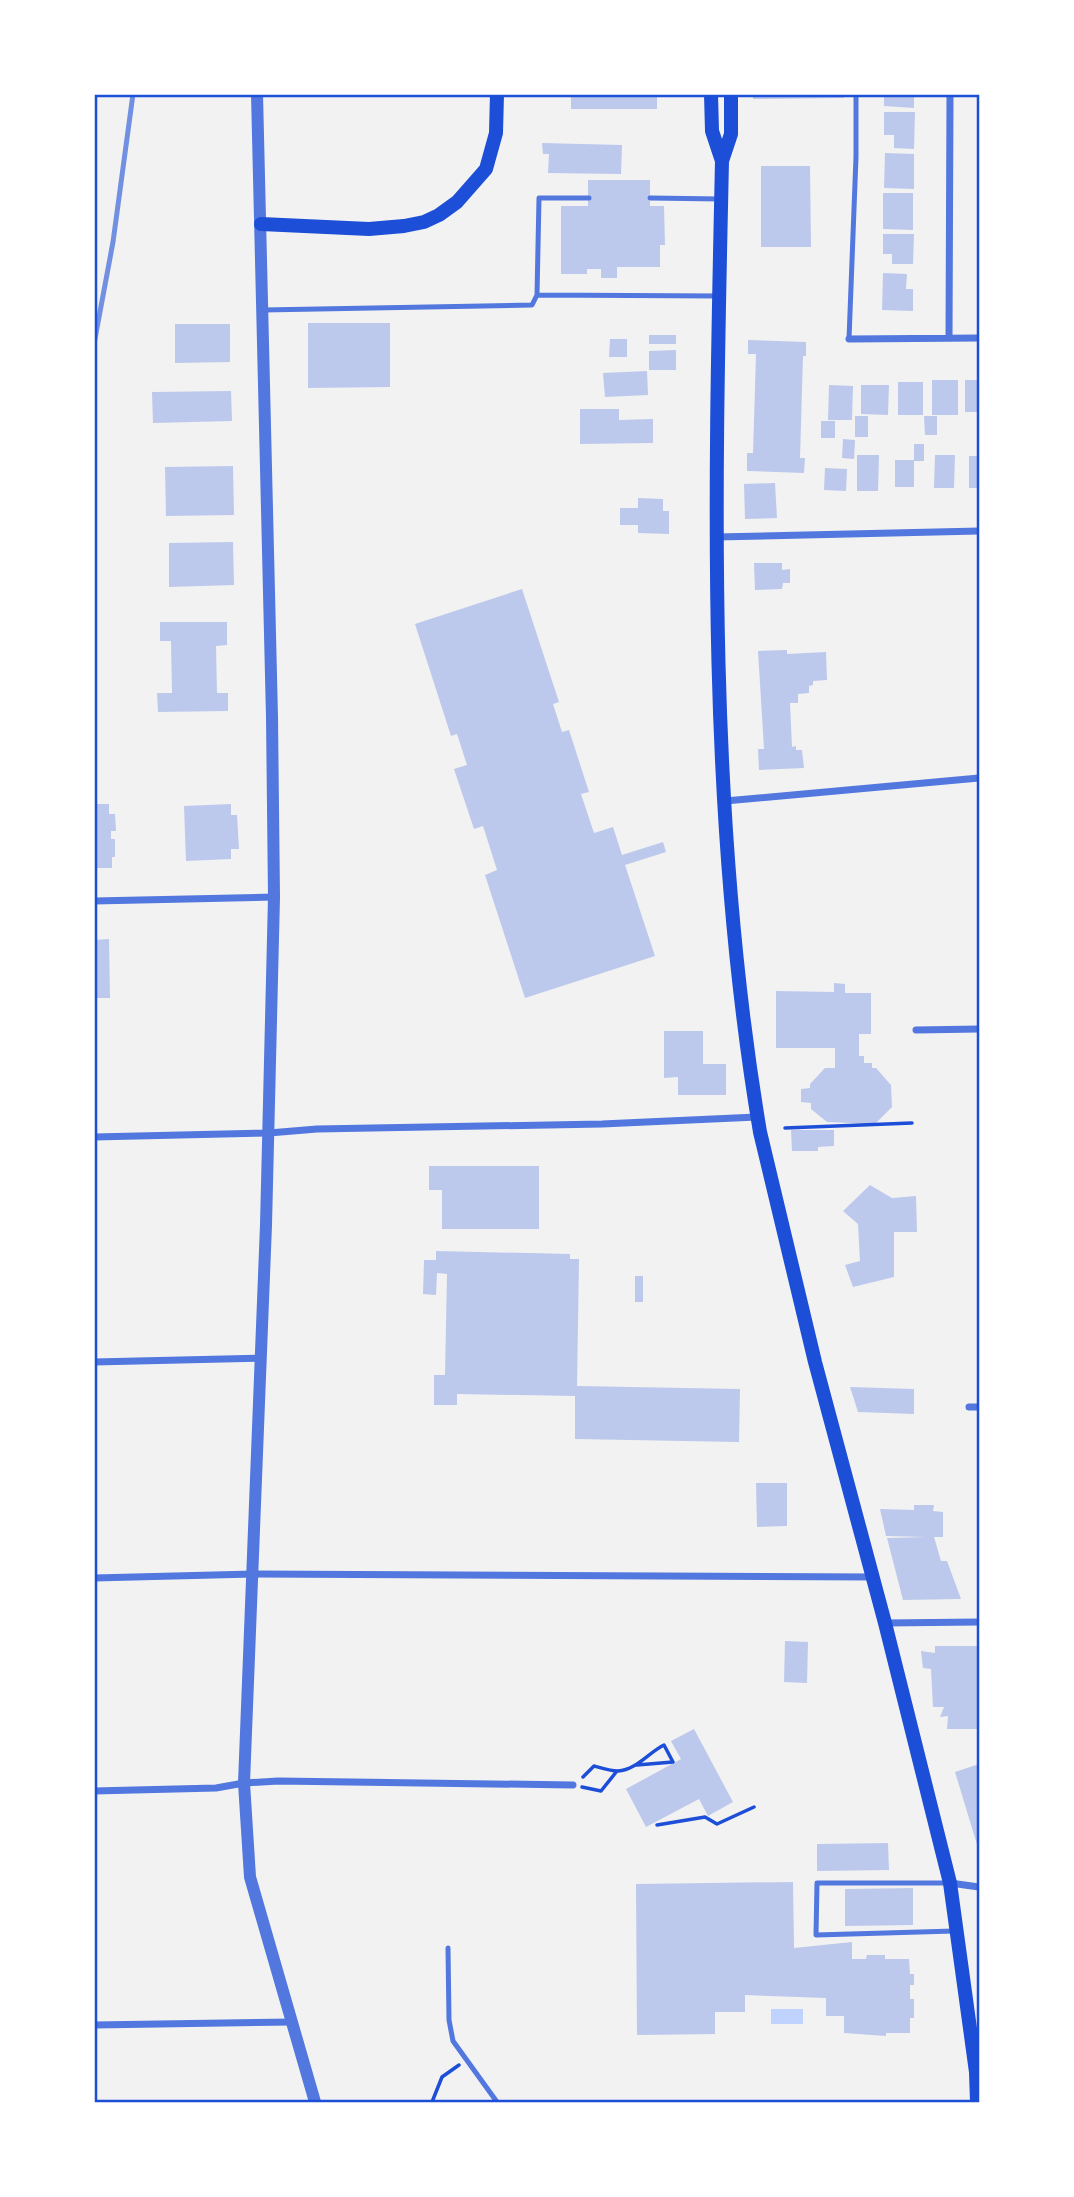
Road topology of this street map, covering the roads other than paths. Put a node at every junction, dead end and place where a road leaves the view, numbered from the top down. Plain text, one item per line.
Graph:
1 (257, 94) edge
2 (497, 94) edge
3 (711, 94) edge
4 (731, 94) edge
5 (856, 94) edge
6 (950, 94) edge
7 (722, 161) junction
8 (589, 198) dead end
9 (650, 198) dead end
10 (721, 199) junction
11 (261, 224) junction
12 (537, 295) junction
13 (719, 296) junction
14 (263, 310) junction
15 (949, 338) junction
16 (979, 338) edge
17 (849, 339) joint
18 (979, 531) edge
19 (716, 537) junction
20 (979, 778) edge
21 (725, 801) junction
22 (274, 897) junction
23 (94, 901) edge
24 (916, 1030) dead end
25 (979, 1030) edge
26 (757, 1117) junction
27 (269, 1133) junction
28 (94, 1138) edge
29 (262, 1358) junction
30 (94, 1363) edge
31 (969, 1407) dead end
32 (979, 1407) edge
33 (254, 1574) junction
34 (873, 1577) junction
35 (94, 1578) edge
36 (979, 1622) edge
37 (885, 1623) junction
38 (244, 1783) junction
39 (573, 1785) road end
40 (94, 1791) edge
41 (950, 1883) junction
42 (979, 1887) edge
43 (957, 1931) junction
44 (448, 1948) dead end
45 (293, 2021) junction
46 (94, 2025) edge
47 (315, 2102) edge
48 (497, 2102) edge
49 (976, 2102) edge

1 - 11 street
2 - 11 main road
3 - 7 main road
4 - 7 main road
5 - 17 lane
6 - 15 street
7 - 10 main road
8 - 12 lane
9 - 10 lane
10 - 13 main road
11 - 14 street
12 - 13 lane
12 - 14 lane
13 - 19 main road
14 - 22 street
15 - 16 street
15 - 17 street
18 - 19 street
19 - 21 main road
20 - 21 street
21 - 26 main road
22 - 23 street
22 - 27 street
24 - 25 street
26 - 27 street
26 - 34 main road
27 - 28 street
27 - 29 street
29 - 30 street
29 - 33 street
31 - 32 street
33 - 34 street
33 - 35 street
33 - 38 street
34 - 37 main road
36 - 37 street
37 - 41 main road
38 - 39 street
38 - 40 street
38 - 45 street
41 - 42 street
41 - 43 main road
41 - 43 lane
43 - 49 main road
44 - 48 lane
45 - 46 street
45 - 47 street

